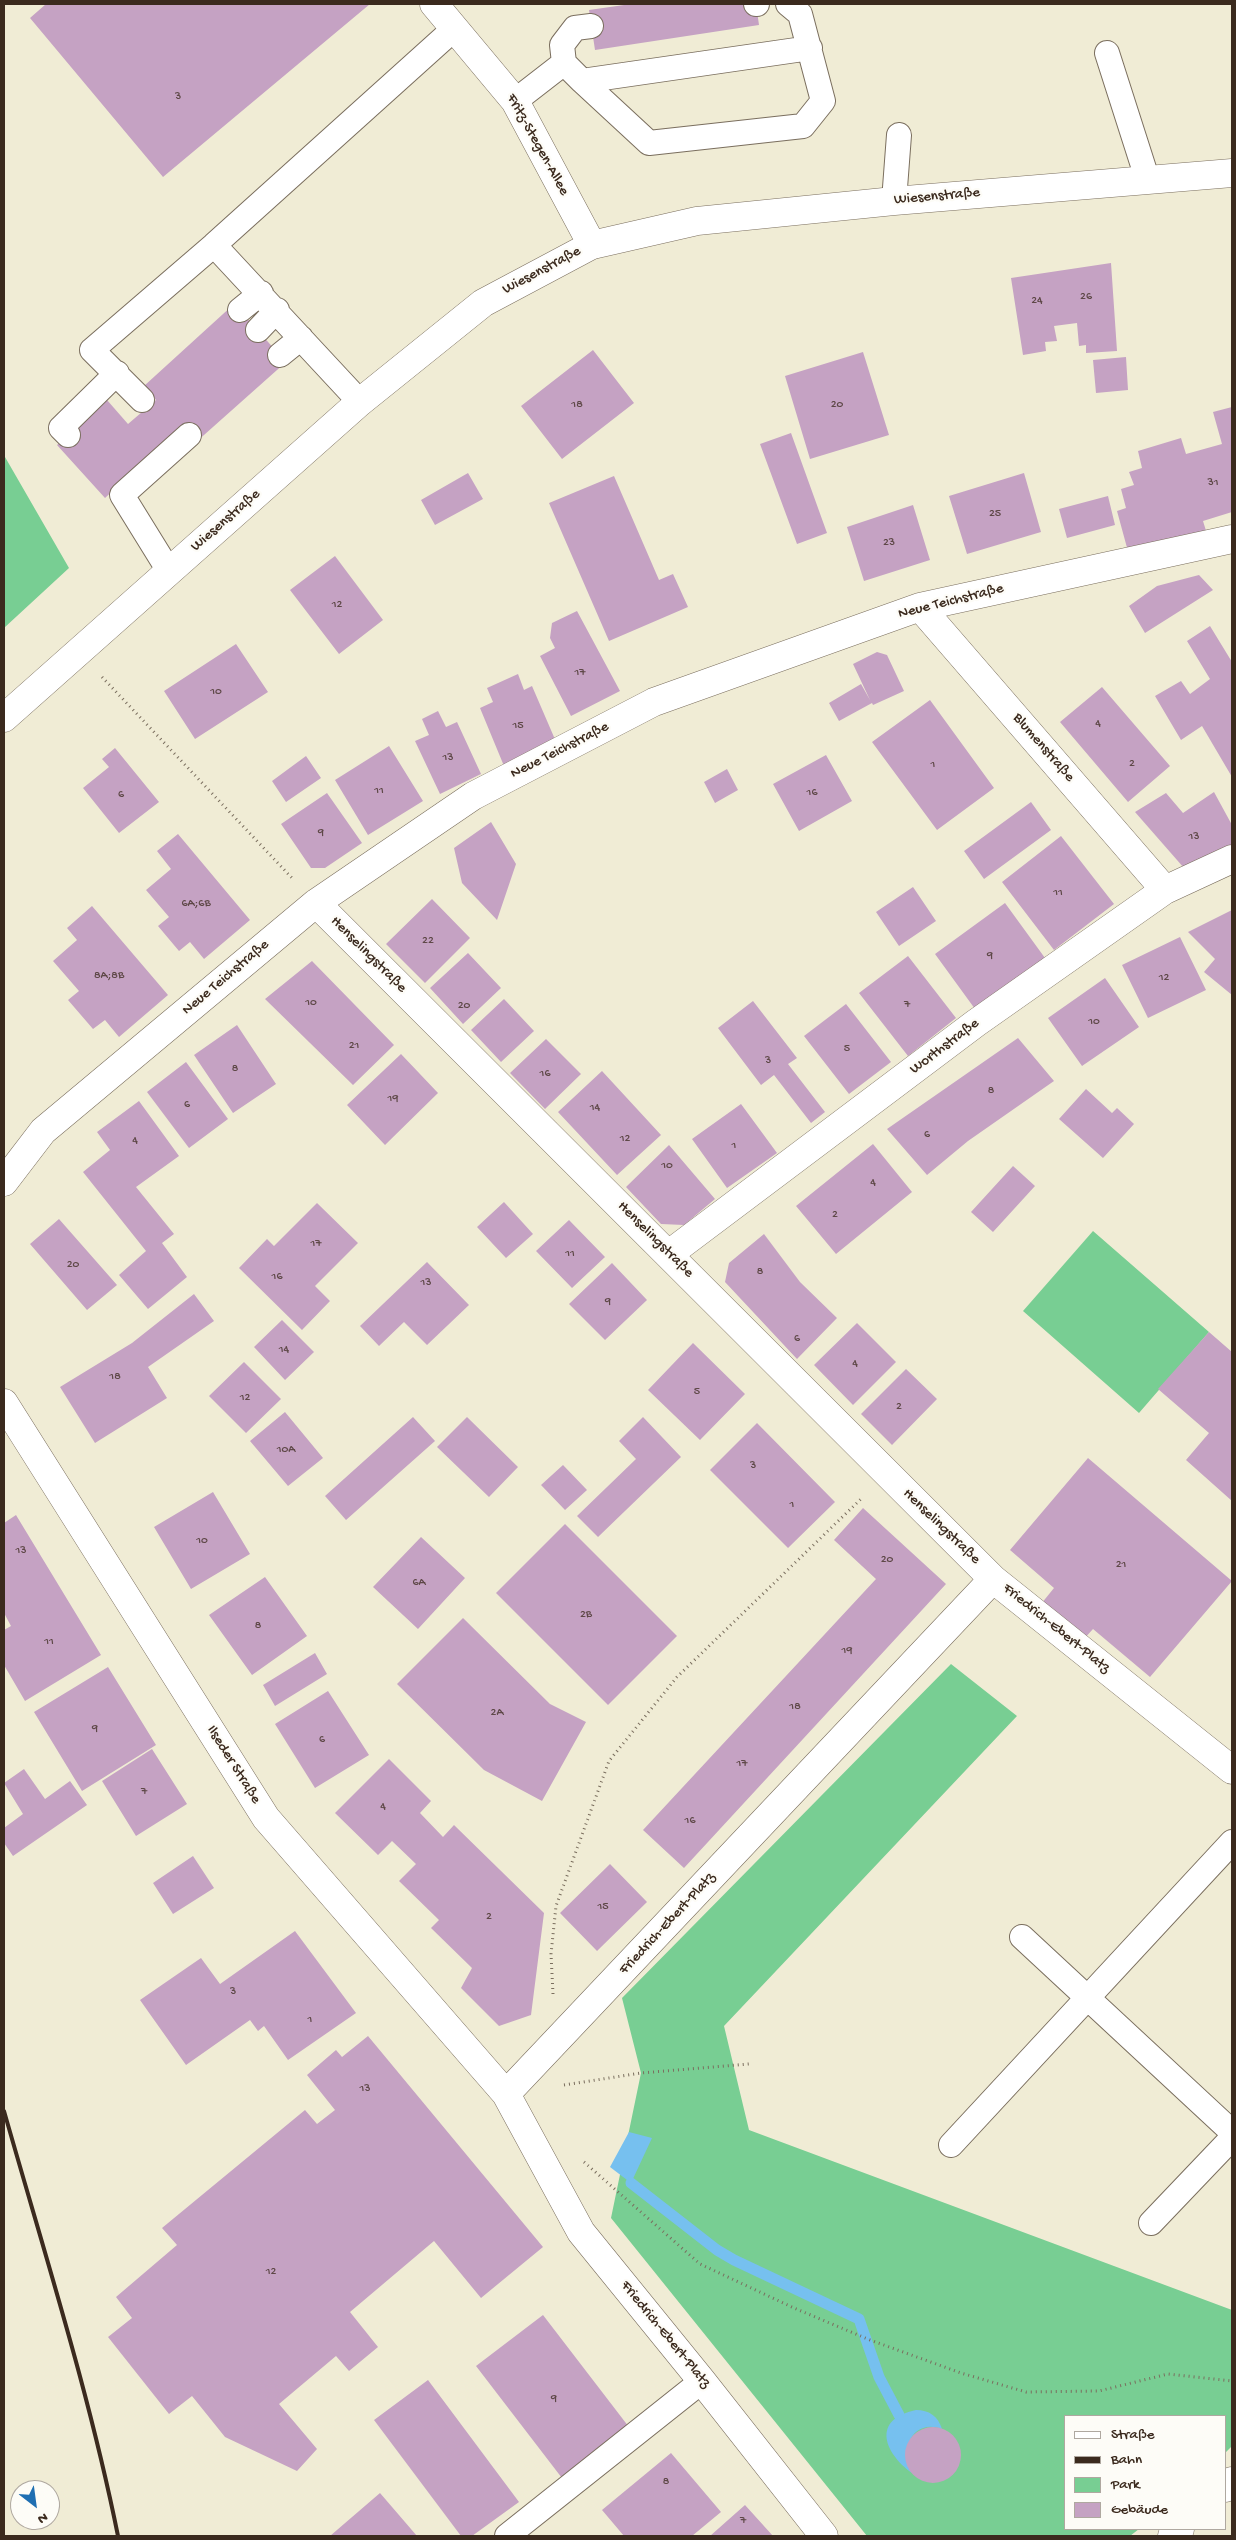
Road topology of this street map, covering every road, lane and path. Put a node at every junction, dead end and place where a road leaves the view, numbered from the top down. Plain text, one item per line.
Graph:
1 (434, 4) edge
2 (788, 4) edge
3 (591, 26) dead end
4 (455, 28) junction
5 (810, 48) junction
6 (1107, 53) dead end
7 (564, 62) junction
8 (582, 81) junction
9 (516, 101) junction
10 (899, 135) dead end
11 (1232, 172) edge
12 (1147, 178) junction
13 (894, 201) junction
14 (214, 244) junction
15 (592, 245) junction
16 (261, 293) junction
17 (240, 310) dead end
18 (277, 310) junction
19 (258, 330) dead end
20 (300, 338) junction
21 (280, 355) dead end
22 (117, 373) junction
23 (146, 400) dead end
24 (360, 402) junction
25 (68, 435) dead end
26 (180, 437) dead end
27 (1232, 539) edge
28 (170, 571) junction
29 (920, 607) junction
30 (79, 653) junction
31 (4, 718) edge
32 (1232, 859) edge
33 (1165, 890) junction
34 (316, 903) junction
35 (4, 1182) edge
36 (669, 1254) junction
37 (4, 1403) edge
38 (886, 1474) junction
39 (993, 1579) junction
40 (1232, 1770) edge
41 (1232, 1842) edge
42 (1022, 1937) dead end
43 (1087, 1998) junction
44 (556, 2043) junction
45 (749, 2064) dead end
46 (506, 2094) junction
47 (1232, 2132) edge
48 (1232, 2138) edge
49 (951, 2145) dead end
50 (581, 2159) dead end
51 (1151, 2223) dead end
52 (702, 2381) junction
53 (1232, 2381) edge
54 (507, 2536) edge
55 (824, 2536) edge

1 - 4 street, Fritz-Stegen-Allee
2 - 5 lane
3 - 7 lane
4 - 9 street, Fritz-Stegen-Allee
4 - 14 lane
5 - 8 lane
5 - 8 lane
6 - 12 lane
7 - 8 lane
7 - 9 lane
9 - 15 street, Fritz-Stegen-Allee
10 - 13 lane
11 - 12 street, Wiesenstraße
12 - 13 street, Wiesenstraße
13 - 15 street, Wiesenstraße
14 - 16 lane
14 - 22 lane
15 - 24 street, Wiesenstraße
16 - 17 lane
16 - 18 lane
18 - 19 lane
18 - 20 lane
20 - 21 lane
20 - 24 lane
22 - 23 lane
22 - 25 lane
24 - 28 street, Wiesenstraße
26 - 28 lane
27 - 29 street, Neue Teichstraße
28 - 30 street, Wiesenstraße
29 - 33 street, Blumenstraße
29 - 34 street, Neue Teichstraße
30 - 31 street, Wiesenstraße
30 - 34 path
32 - 33 street, Worthstraße
33 - 36 street, Worthstraße
34 - 35 street, Neue Teichstraße
34 - 36 street, Henselingstraße
36 - 38 street, Henselingstraße
37 - 46 street, Ilseder Straße
38 - 39 street, Henselingstraße
38 - 44 path
39 - 40 street, Friedrich-Ebert-Platz
39 - 44 street, Friedrich-Ebert-Platz
41 - 43 lane
42 - 43 lane
43 - 47 lane
43 - 49 lane
44 - 46 street, Friedrich-Ebert-Platz
45 - 46 path
46 - 52 street, Friedrich-Ebert-Platz
48 - 51 lane
50 - 53 path
52 - 54 lane
52 - 55 street, Friedrich-Ebert-Platz

